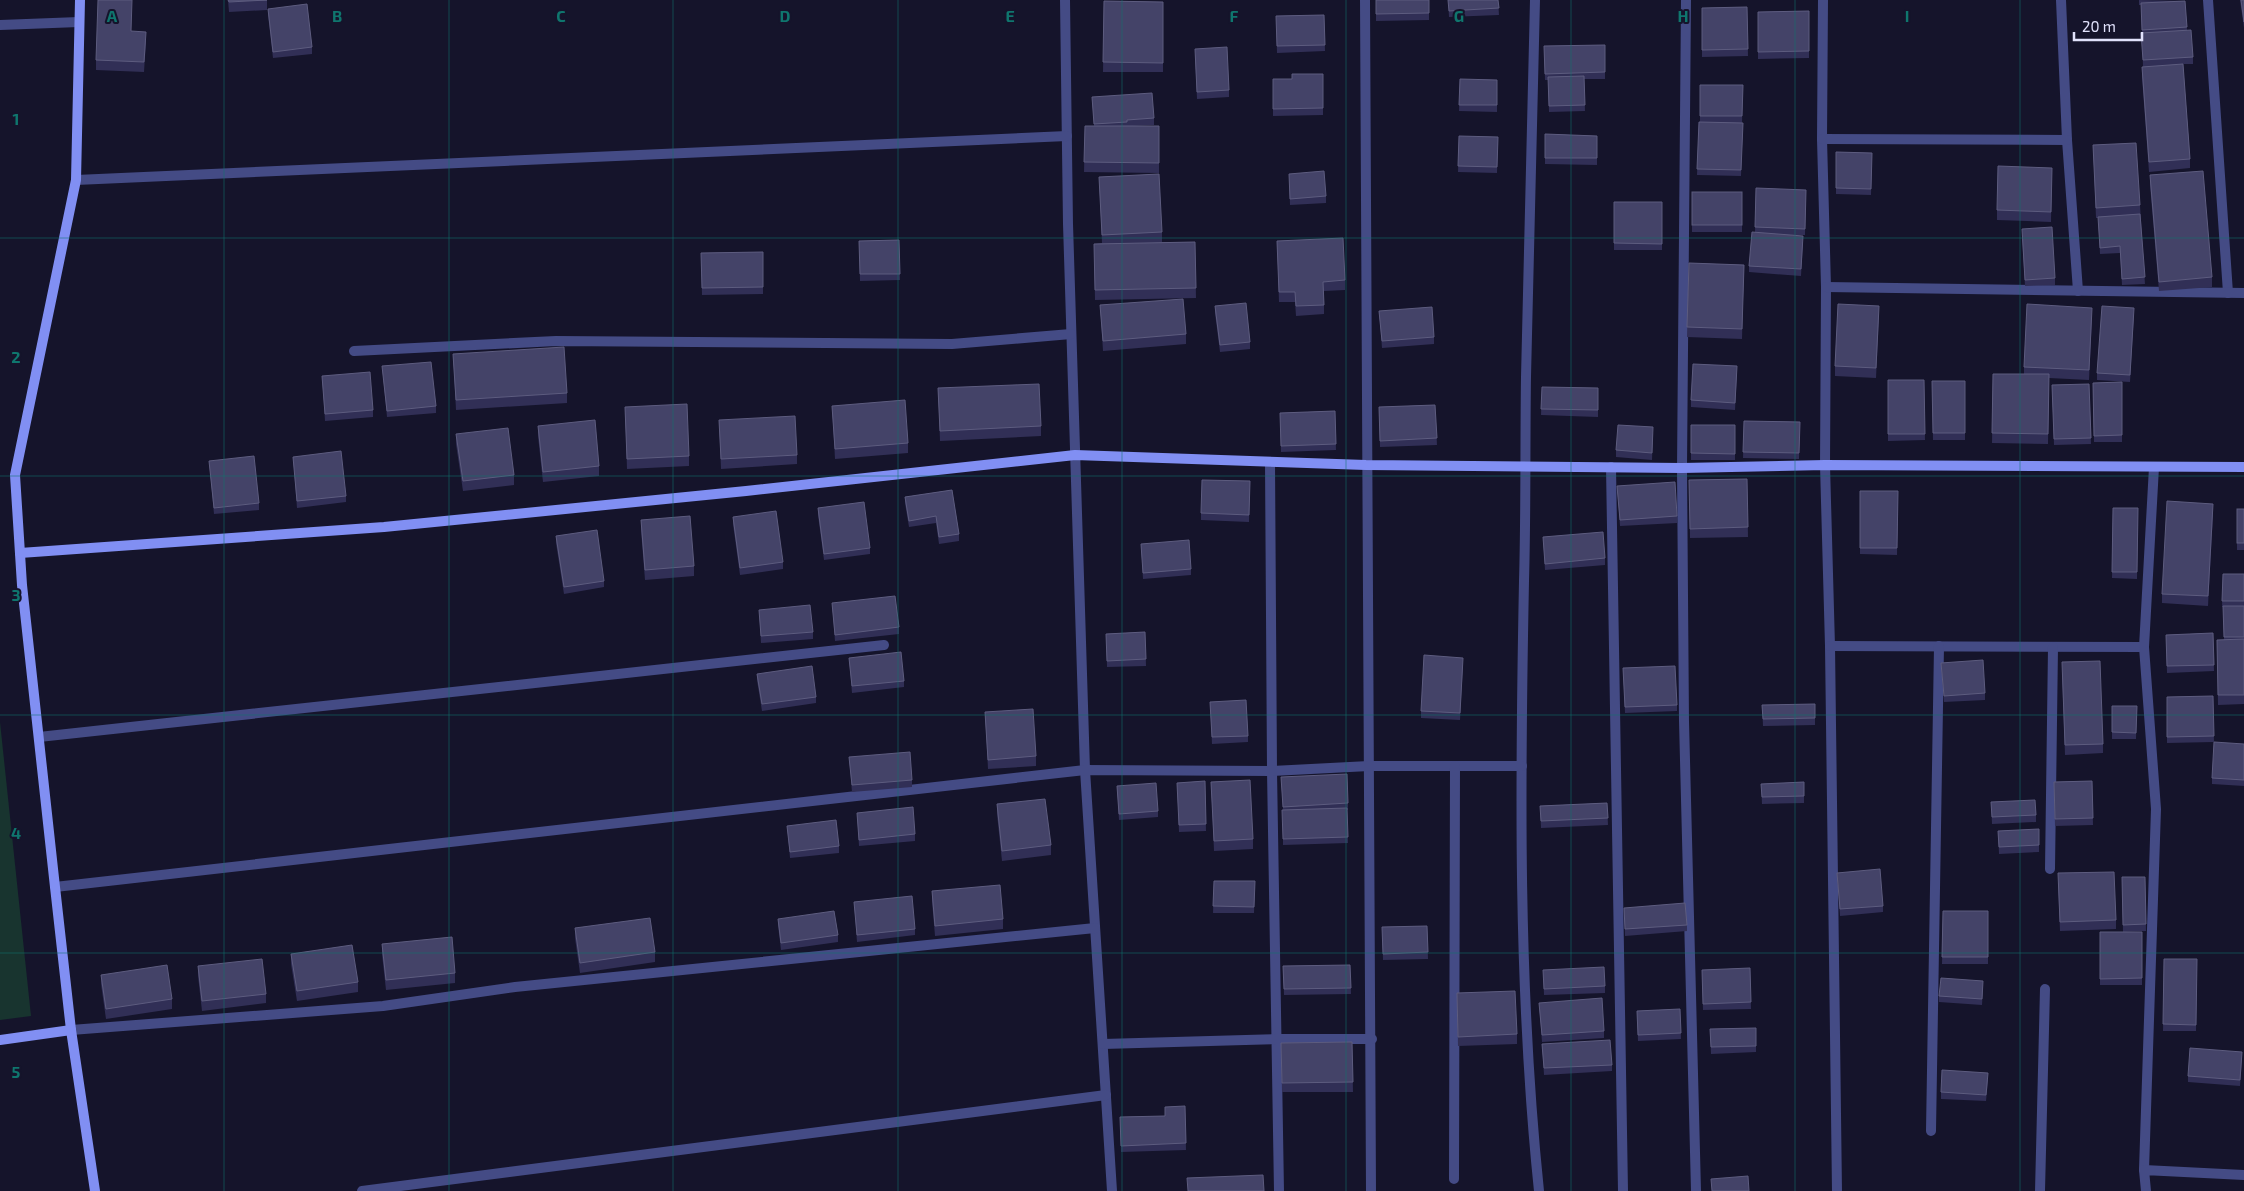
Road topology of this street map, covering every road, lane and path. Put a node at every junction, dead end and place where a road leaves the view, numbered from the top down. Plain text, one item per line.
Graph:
1 (80, 0) edge
2 (1065, 0) edge
3 (1365, 0) edge
4 (1535, 0) edge
5 (1686, 0) edge
6 (1823, 0) edge
7 (2061, 0) edge
8 (2208, 0) edge
9 (79, 22) junction
10 (0, 25) edge
11 (1066, 136) junction
12 (1822, 139) junction
13 (2067, 140) junction
14 (76, 180) junction
15 (1826, 287) junction
16 (2078, 291) junction
17 (2228, 293) junction
18 (2244, 293) edge
19 (1071, 334) junction
20 (354, 351) dead end
21 (1075, 455) junction
22 (1270, 462) junction
23 (1366, 465) junction
24 (1825, 465) junction
25 (1525, 466) junction
26 (1611, 467) junction
27 (2154, 467) junction
28 (2244, 467) edge
29 (1682, 468) junction
30 (20, 553) junction
31 (884, 645) dead end
32 (1830, 646) junction
33 (1939, 646) junction
34 (2144, 647) junction
35 (2054, 648) junction
36 (39, 737) junction
37 (1369, 766) junction
38 (1455, 766) junction
39 (1522, 766) junction
40 (1085, 770) junction
41 (1272, 771) junction
42 (2050, 869) dead end
43 (55, 887) junction
44 (1095, 928) junction
45 (2046, 989) dead end
46 (71, 1030) junction
47 (1277, 1039) junction
48 (1372, 1039) junction
49 (0, 1040) edge
50 (1103, 1044) junction
51 (1106, 1095) junction
52 (1930, 1131) dead end
53 (2144, 1170) junction
54 (2244, 1176) edge
55 (1454, 1179) dead end
56 (95, 1191) edge
57 (362, 1191) edge
58 (1112, 1191) edge
59 (1279, 1191) edge
60 (1371, 1191) edge
61 (1539, 1191) edge
62 (1622, 1191) edge
63 (1696, 1191) edge
64 (1837, 1191) edge
65 (2040, 1191) edge
66 (2146, 1191) edge

1 - 9 street
2 - 11 street
3 - 23 street
4 - 25 street
5 - 29 street
6 - 12 street
7 - 13 street
8 - 17 street
9 - 10 street
9 - 14 street
11 - 14 street
11 - 19 street
12 - 13 street
12 - 15 street
13 - 16 street
14 - 30 street
15 - 16 street
15 - 24 street
16 - 17 street
17 - 18 street
19 - 20 street
19 - 21 street
21 - 22 street
21 - 30 street
21 - 40 street
22 - 23 street
22 - 41 street
23 - 25 street
23 - 37 street
24 - 27 street
24 - 29 street
24 - 32 street
25 - 26 street
25 - 39 street
26 - 29 street
26 - 62 street
27 - 28 street
27 - 34 street
29 - 63 street
30 - 36 street
31 - 36 street
32 - 33 street
32 - 64 street
33 - 35 street
33 - 52 street
34 - 35 street
34 - 53 street
35 - 42 street
36 - 43 street
37 - 38 street
37 - 41 street
37 - 48 street
38 - 39 street
38 - 55 street
39 - 61 street
40 - 41 street
40 - 43 street
40 - 44 street
41 - 47 street
43 - 46 street
44 - 46 street
44 - 50 street
45 - 65 street
46 - 49 street
46 - 56 street
47 - 48 street
47 - 50 street
47 - 59 street
48 - 60 street
50 - 51 street
51 - 57 street
51 - 58 street
53 - 54 street
53 - 66 street

